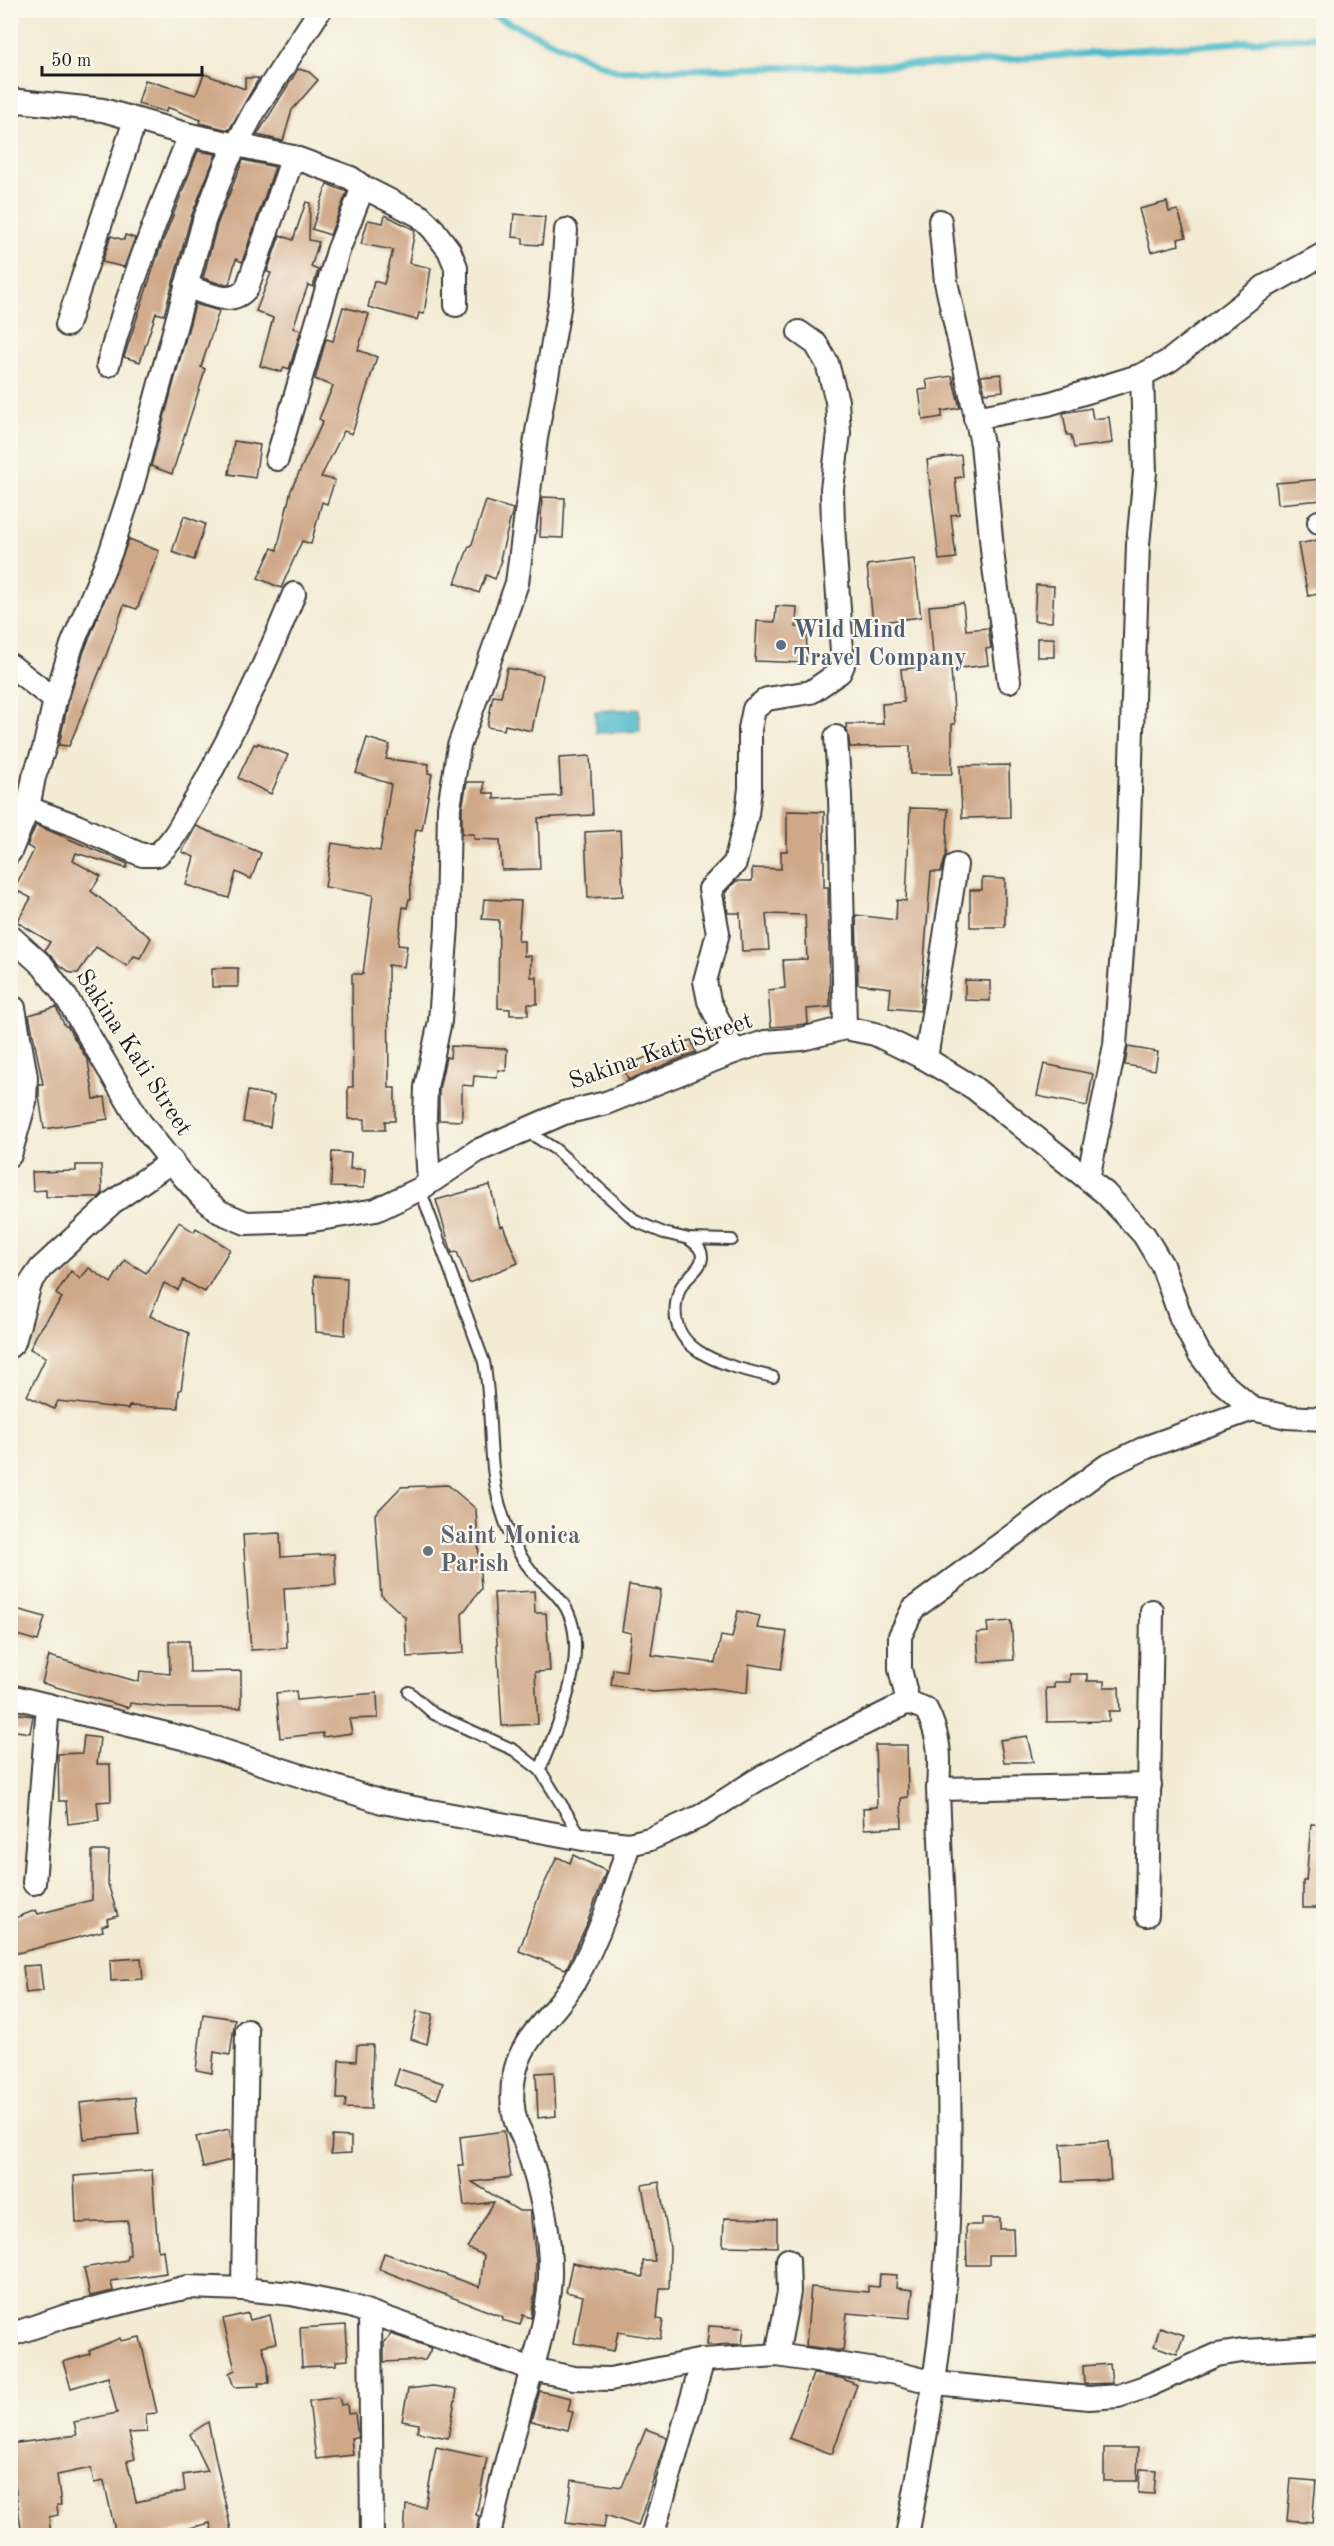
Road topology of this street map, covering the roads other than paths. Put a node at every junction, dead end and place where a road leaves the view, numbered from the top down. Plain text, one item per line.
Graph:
1 (320, 10) edge
2 (10, 100) edge
3 (135, 120) junction
4 (190, 135) junction
5 (236, 145) junction
6 (292, 157) junction
7 (363, 187) junction
8 (940, 221) dead end
9 (566, 230) dead end
10 (1323, 254) edge
11 (186, 286) junction
12 (456, 305) dead end
13 (67, 325) dead end
14 (799, 332) dead end
15 (108, 365) dead end
16 (1142, 375) junction
17 (975, 418) junction
18 (277, 459) dead end
19 (294, 594) dead end
20 (10, 665) edge
21 (1009, 681) dead end
22 (55, 700) junction
23 (836, 737) dead end
24 (27, 808) junction
25 (10, 852) edge
26 (956, 865) dead end
27 (10, 936) edge
28 (14, 1008) dead end
29 (845, 1029) junction
30 (734, 1052) junction
31 (926, 1059) junction
32 (525, 1130) junction
33 (10, 1155) edge
34 (172, 1161) junction
35 (1088, 1179) junction
36 (424, 1185) junction
37 (688, 1239) junction
38 (732, 1240) dead end
39 (10, 1346) edge
40 (773, 1377) dead end
41 (1253, 1409) junction
42 (1323, 1419) edge
43 (1152, 1611) dead end
44 (409, 1692) dead end
45 (10, 1696) edge
46 (908, 1702) junction
47 (48, 1705) junction
48 (540, 1770) junction
49 (1150, 1785) junction
50 (938, 1789) junction
51 (584, 1839) junction
52 (629, 1844) junction
53 (34, 1882) dead end
54 (1147, 1915) dead end
55 (247, 2031) dead end
56 (788, 2260) dead end
57 (243, 2289) junction
58 (370, 2313) junction
59 (10, 2335) edge
60 (1323, 2346) edge
61 (777, 2355) junction
62 (703, 2360) junction
63 (532, 2369) junction
64 (935, 2383) junction
65 (372, 2535) edge
66 (489, 2535) edge
67 (652, 2535) edge
68 (908, 2535) edge

1 - 5 street
2 - 3 street
3 - 4 street
3 - 13 street
4 - 5 street
4 - 15 street
5 - 6 street
5 - 11 street
6 - 7 street
6 - 11 street
7 - 12 street
7 - 18 street
8 - 17 street
9 - 36 street
10 - 16 street
11 - 22 street
14 - 30 street
16 - 17 street
16 - 35 street
17 - 21 street
19 - 24 street
20 - 22 street
22 - 24 street
23 - 29 street
24 - 25 street
26 - 31 street
27 - 34 street, Sakina Kati Street
28 - 33 street
29 - 30 street, Sakina Kati Street
29 - 31 street, Sakina Kati Street
30 - 32 street, Sakina Kati Street
31 - 35 street, Sakina Kati Street
32 - 36 street, Sakina Kati Street
32 - 37 lane
34 - 36 street, Sakina Kati Street
34 - 39 street
35 - 41 street, Sakina Kati Street
36 - 48 lane
37 - 38 lane
37 - 40 lane
41 - 42 street, Sakina Kati Street
41 - 46 street
43 - 49 street
44 - 48 lane
45 - 47 street
46 - 50 street
46 - 52 street
47 - 51 street
47 - 53 street
48 - 51 lane
49 - 50 street
49 - 54 street
50 - 64 street
51 - 52 street
52 - 63 street
55 - 57 street
56 - 61 street
57 - 58 street
57 - 59 street
58 - 63 street
58 - 65 street
60 - 64 street
61 - 62 street
61 - 64 street
62 - 63 street
62 - 67 street
63 - 66 street
64 - 68 street

